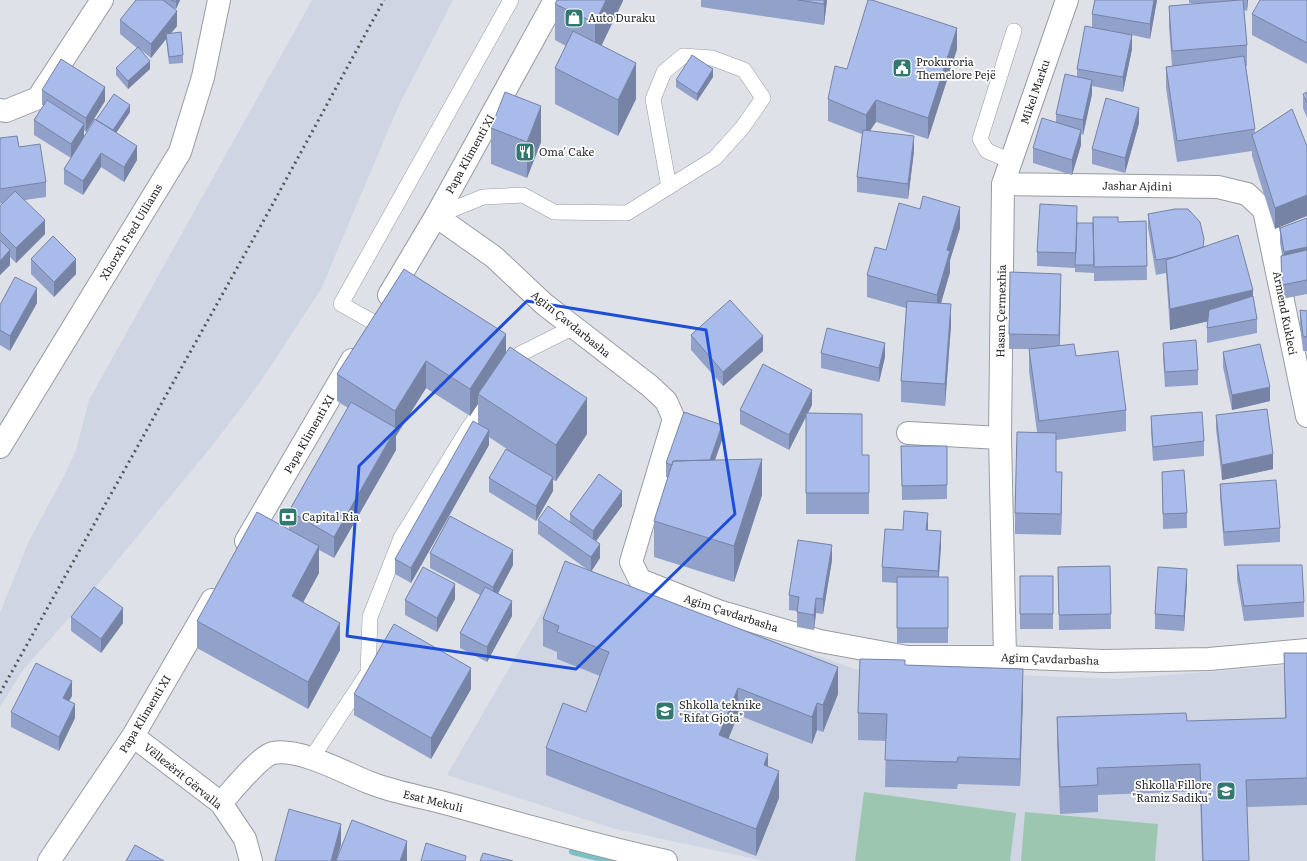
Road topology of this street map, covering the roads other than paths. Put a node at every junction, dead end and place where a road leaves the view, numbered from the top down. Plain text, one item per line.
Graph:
1 (102, 0) edge
2 (219, 0) edge
3 (511, 0) edge
4 (555, 0) edge
5 (1067, 0) edge
6 (1014, 31) dead end
7 (3, 110) edge
8 (1011, 161) junction
9 (1003, 184) junction
10 (669, 187) junction
11 (1264, 210) joint
12 (436, 216) junction
13 (373, 322) junction
14 (574, 327) junction
15 (1307, 416) edge
16 (908, 433) dead end
17 (1000, 438) junction
18 (0, 447) edge
19 (237, 556) edge
20 (221, 584) edge
21 (1307, 650) edge
22 (1005, 657) junction
23 (132, 736) junction
24 (311, 759) junction
25 (221, 803) junction
26 (49, 861) edge
27 (251, 861) edge
28 (666, 861) edge

1 - 7 street
2 - 18 street, Xhorxh Fred Uiliams
3 - 13 lane
4 - 12 street, Papa Klimenti XI
5 - 8 street, Mikel Marku
6 - 8 lane
8 - 9 street, Mikel Marku
9 - 11 street, Jashar Ajdini
9 - 17 street, Hasan Çermexhia
10 - 10 lane
10 - 12 lane
11 - 15 street, Armend Kukleci
12 - 13 street, Papa Klimenti XI
12 - 14 street, Agim Çavdarbasha
13 - 19 street, Papa Klimenti XI
14 - 22 street, Agim Çavdarbasha
14 - 24 lane
16 - 17 street
17 - 22 street, Hasan Çermexhia
20 - 23 street, Papa Klimenti XI
21 - 22 street, Agim Çavdarbasha
23 - 25 street, Vëllezërit Gërvalla
23 - 26 street, Papa Klimenti XI
24 - 25 street, Esat Mekuli
24 - 28 street, Esat Mekuli
25 - 27 street, Vëllezërit Gërvalla

